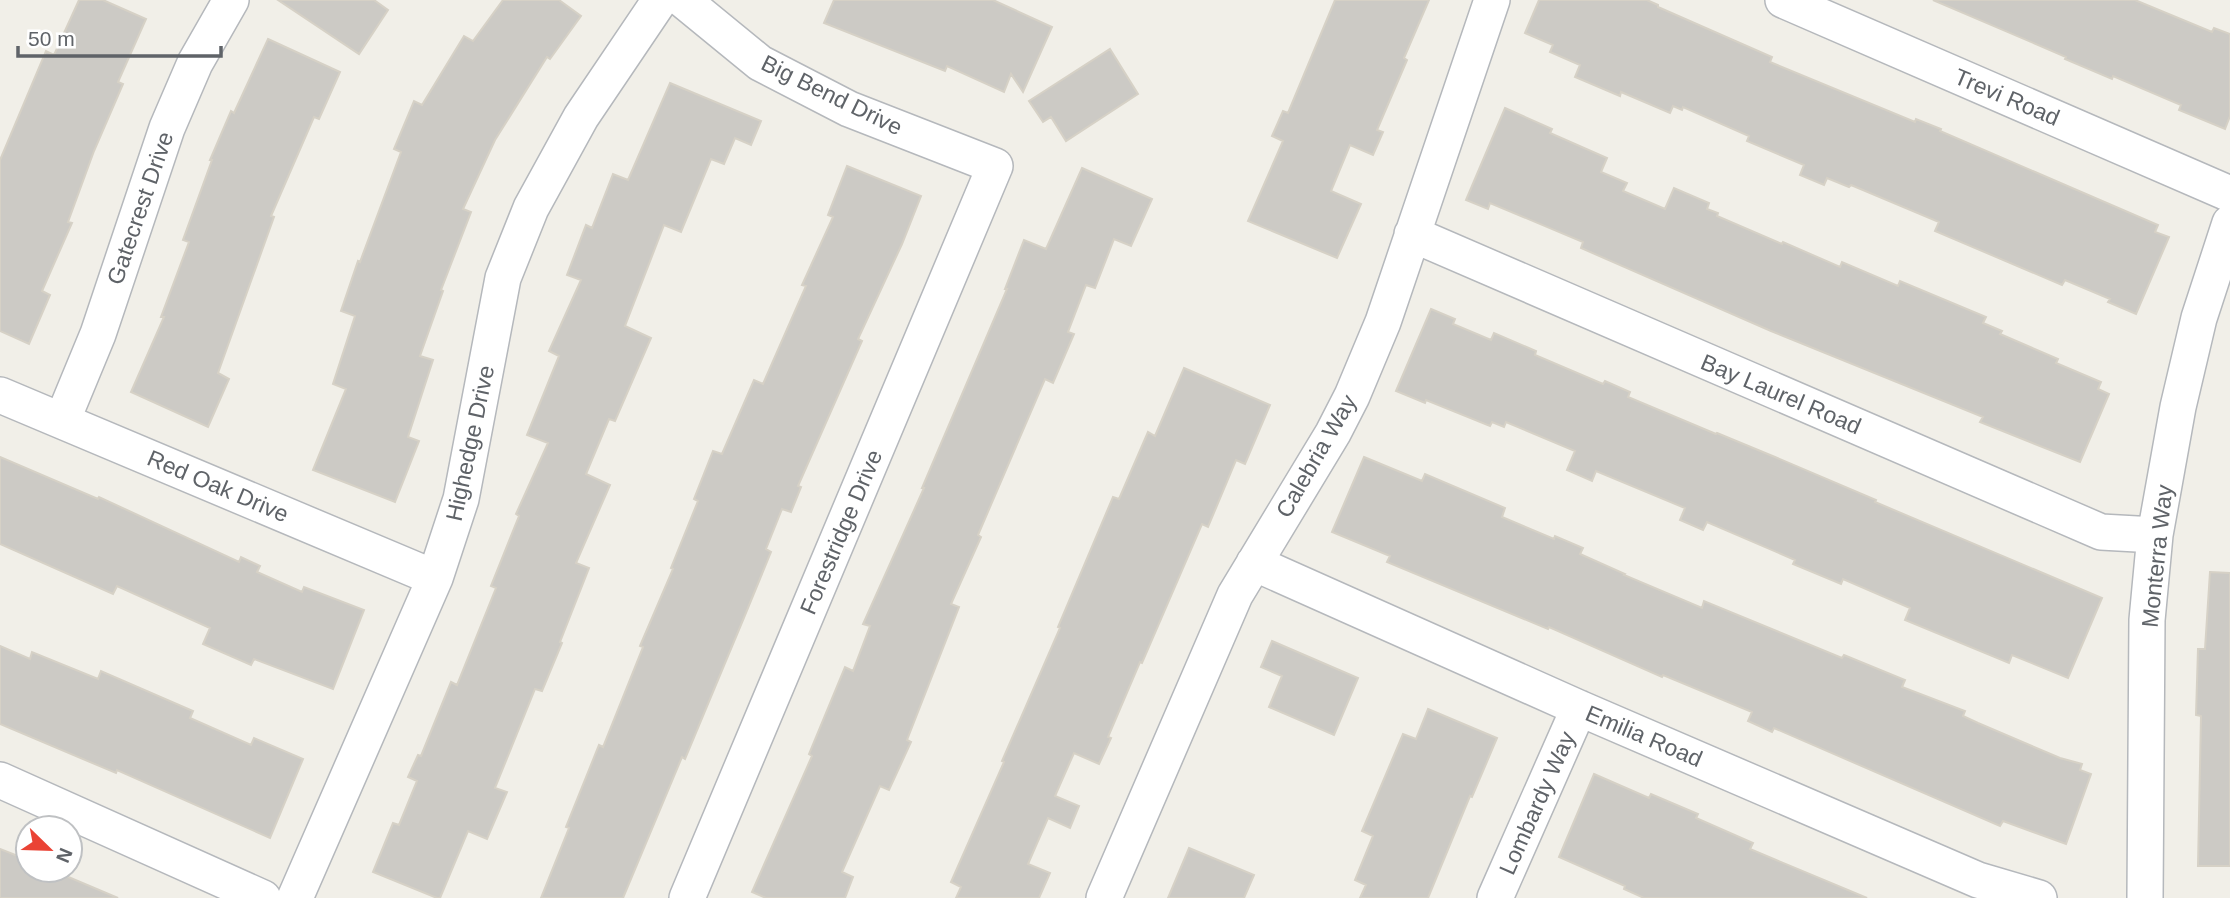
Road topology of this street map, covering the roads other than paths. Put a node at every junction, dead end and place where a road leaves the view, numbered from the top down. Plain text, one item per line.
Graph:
1 (231, 0) edge
2 (660, 0) edge
3 (682, 0) edge
4 (1492, 0) edge
5 (1783, 0) edge
6 (995, 166) joint
7 (2230, 194) edge
8 (2230, 223) edge
9 (1412, 234) junction
10 (0, 395) edge
11 (62, 421) junction
12 (2155, 535) junction
13 (1254, 562) junction
14 (435, 578) junction
15 (1579, 708) junction
16 (0, 780) edge
17 (263, 898) edge
18 (295, 898) edge
19 (688, 898) edge
20 (1104, 898) edge
21 (1495, 898) edge
22 (2039, 898) edge
23 (2145, 898) edge

1 - 11 street, Gatecrest Drive
2 - 14 street, Highedge Drive
3 - 6 street, Big Bend Drive
4 - 9 street, Calebria Way
5 - 7 street, Trevi Road
6 - 19 street, Forestridge Drive
8 - 12 street, Monterra Way
9 - 12 street, Bay Laurel Road
9 - 13 street, Calebria Way
10 - 11 street, Red Oak Drive
11 - 14 street, Red Oak Drive
12 - 23 street, Monterra Way
13 - 15 street, Emilia Road
13 - 20 street, Calebria Way
14 - 18 street, Highedge Drive
15 - 21 street, Lombardy Way
15 - 22 street, Emilia Road
16 - 17 street

